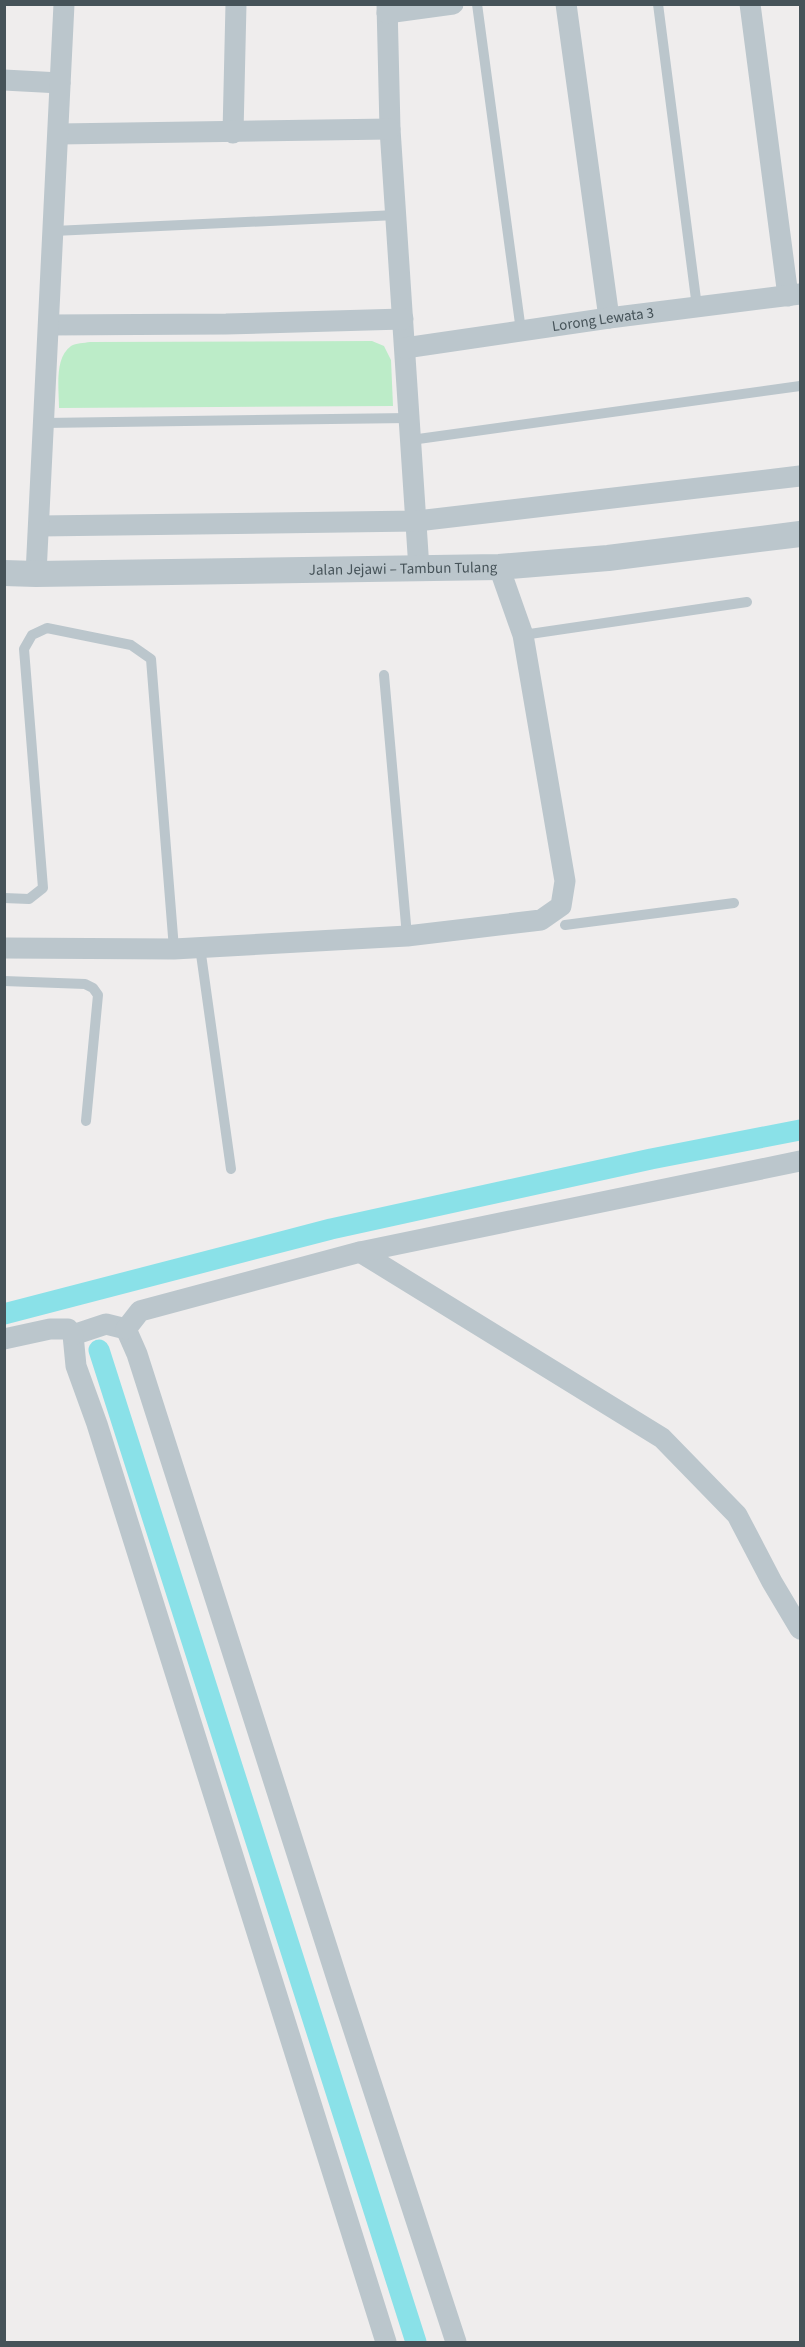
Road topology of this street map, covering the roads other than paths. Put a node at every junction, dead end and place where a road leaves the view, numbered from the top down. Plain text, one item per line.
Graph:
1 (64, 4) edge
2 (236, 4) edge
3 (453, 4) edge
4 (477, 4) edge
5 (566, 4) edge
6 (658, 4) edge
7 (750, 4) edge
8 (387, 9) edge
9 (4, 80) edge
10 (60, 83) junction
11 (390, 129) junction
12 (233, 133) junction
13 (58, 134) junction
14 (396, 215) junction
15 (54, 231) junction
16 (794, 295) edge
17 (697, 307) junction
18 (609, 318) junction
19 (403, 319) junction
20 (49, 325) junction
21 (521, 331) junction
22 (405, 348) junction
23 (801, 386) edge
24 (409, 418) junction
25 (44, 423) junction
26 (411, 440) junction
27 (801, 476) edge
28 (417, 521) junction
29 (39, 526) junction
30 (801, 534) edge
31 (499, 567) junction
32 (419, 569) junction
33 (4, 573) edge
34 (36, 574) junction
35 (747, 602) dead end
36 (523, 635) junction
37 (384, 675) dead end
38 (4, 898) edge
39 (734, 903) dead end
40 (566, 925) dead end
41 (407, 936) junction
42 (200, 947) junction
43 (4, 948) edge
44 (174, 949) junction
45 (4, 981) edge
46 (86, 1121) dead end
47 (801, 1161) edge
48 (231, 1169) dead end
49 (360, 1252) junction
50 (126, 1329) junction
51 (73, 1335) junction
52 (4, 1339) edge
53 (801, 1629) edge
54 (386, 2343) edge
55 (456, 2343) edge

1 - 10 street
2 - 12 street
3 - 8 street
4 - 21 lane
5 - 18 street
6 - 17 lane
7 - 16 street
8 - 11 street
9 - 10 street
10 - 13 street
11 - 12 street
11 - 14 street
12 - 13 street
13 - 15 street
14 - 15 lane
14 - 19 street
15 - 20 street
16 - 17 street, Lorong Lewata 3
17 - 18 street, Lorong Lewata 3
18 - 21 street, Lorong Lewata 3
19 - 20 street
19 - 22 street
20 - 25 street
21 - 22 street, Lorong Lewata 3
22 - 24 street
23 - 26 lane
24 - 25 lane
24 - 26 street
25 - 29 street
26 - 28 street
27 - 28 street
28 - 29 street
28 - 32 street
29 - 34 street
30 - 31 street, Jalan Jejawi – Tambun Tulang
31 - 32 street, Jalan Jejawi – Tambun Tulang
31 - 36 street
32 - 34 street, Jalan Jejawi – Tambun Tulang
33 - 34 street, Jalan Jejawi – Tambun Tulang
35 - 36 lane
36 - 41 street
37 - 41 lane
38 - 44 lane
39 - 40 lane
41 - 42 street
42 - 44 street
42 - 48 lane
43 - 44 street
45 - 46 lane
47 - 49 street
49 - 50 street
49 - 53 street
50 - 51 street
50 - 55 street
51 - 52 street
51 - 54 street

